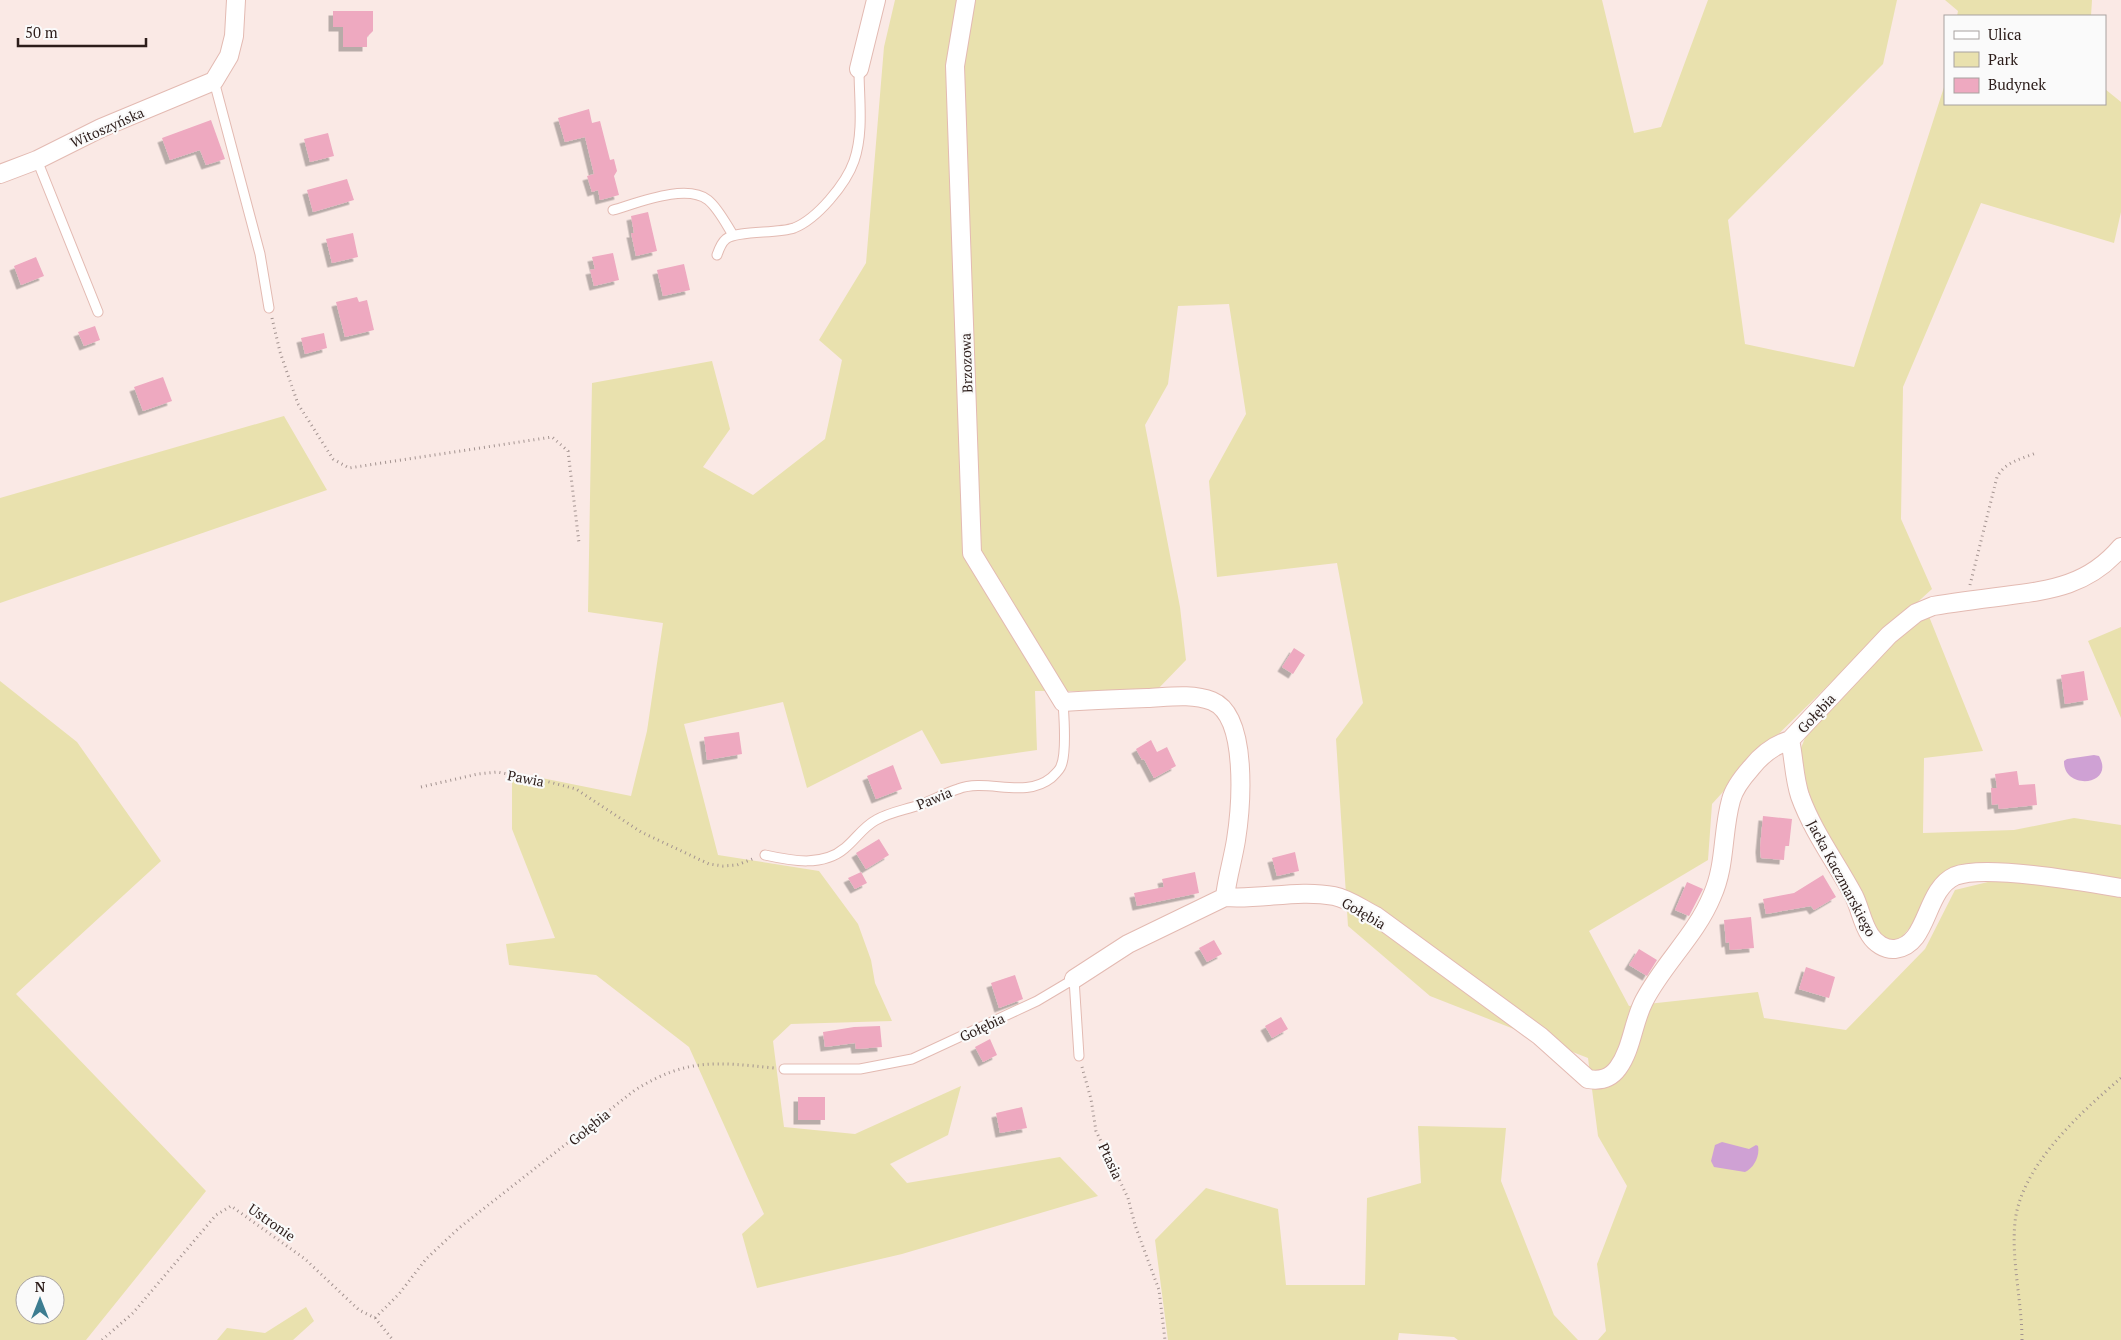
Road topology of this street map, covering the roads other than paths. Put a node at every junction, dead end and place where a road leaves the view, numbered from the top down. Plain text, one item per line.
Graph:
1 (236, 0) edge
2 (876, 0) edge
3 (966, 0) edge
4 (859, 69) joint
5 (214, 81) junction
6 (37, 160) junction
7 (0, 174) edge
8 (613, 210) dead end
9 (733, 235) junction
10 (717, 255) dead end
11 (269, 308) road end
12 (98, 312) dead end
13 (2121, 546) edge
14 (1063, 702) junction
15 (1790, 740) junction
16 (765, 855) road end
17 (2121, 888) edge
18 (1225, 896) junction
19 (1074, 979) junction
20 (1079, 1056) road end
21 (784, 1068) road end

1 - 5 street
2 - 4 street
3 - 14 street, Brzozowa
4 - 9 lane
5 - 6 street, Witoszyńska
5 - 11 lane
6 - 7 street, Witoszyńska
6 - 12 lane
8 - 9 lane
9 - 10 lane
13 - 15 street, Gołębia
14 - 16 lane, Pawia
14 - 18 street
15 - 17 street, Jacka Kaczmarskiego
15 - 18 street, Gołębia
18 - 19 street, Gołębia
19 - 20 lane
19 - 21 lane, Gołębia

